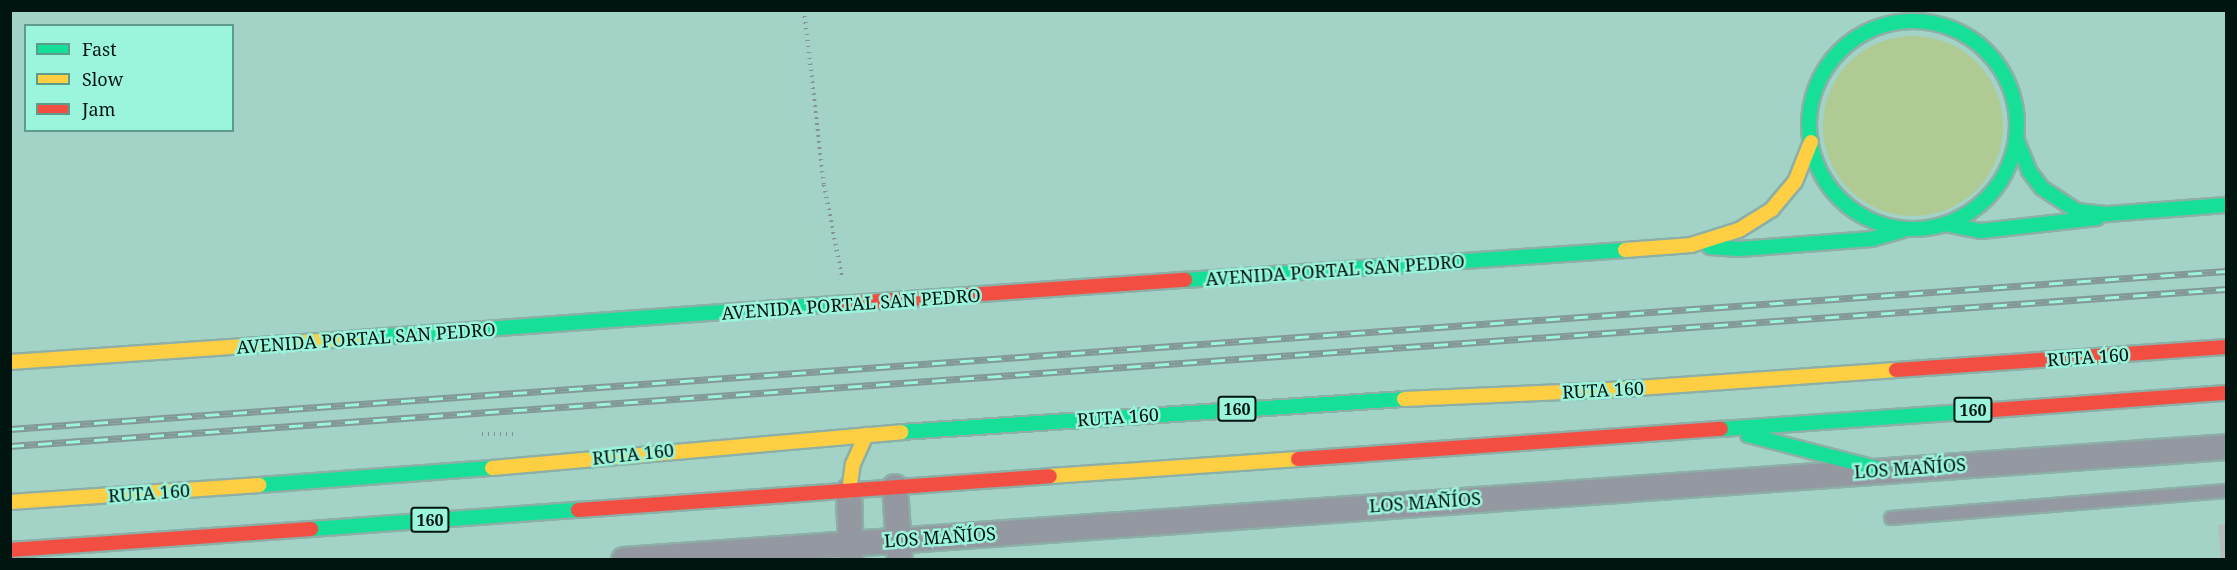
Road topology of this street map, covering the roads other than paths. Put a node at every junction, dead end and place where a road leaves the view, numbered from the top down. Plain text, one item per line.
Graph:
1 (1939, 10) edge
2 (1866, 15) dead end
3 (1949, 27) junction
4 (1864, 33) junction
5 (2016, 138) junction
6 (1811, 142) junction
7 (2226, 205) edge
8 (2108, 214) junction
9 (1945, 224) junction
10 (1907, 229) junction
11 (1691, 245) junction
12 (2226, 346) edge
13 (10, 362) edge
14 (2226, 393) edge
15 (1720, 428) junction
16 (866, 435) junction
17 (876, 447) dead end
18 (2226, 447) edge
19 (1883, 470) junction
20 (892, 481) junction
21 (849, 491) junction
22 (2226, 491) edge
23 (10, 502) edge
24 (1891, 518) dead end
25 (10, 550) edge
26 (900, 550) edge
27 (850, 552) edge
28 (624, 560) edge

1 - 3 main road
2 - 4 main road
3 - 4 main road
3 - 5 main road
4 - 6 main road
5 - 8 main road
5 - 9 main road
6 - 10 main road
6 - 11 main road, AVENIDA PORTAL SAN PEDRO
7 - 8 main road
8 - 9 main road
9 - 10 main road
10 - 11 main road, AVENIDA PORTAL SAN PEDRO
11 - 13 main road, AVENIDA PORTAL SAN PEDRO
12 - 16 main road, RUTA 160 / 160
14 - 15 main road, 160
15 - 19 main road
15 - 20 main road, 160
16 - 17 main road
16 - 21 main road
16 - 23 main road, RUTA 160 / 160
18 - 19 street, LOS MAÑÍOS
19 - 26 street, LOS MAÑÍOS
20 - 21 main road, 160
20 - 26 street
21 - 25 main road, 160
21 - 27 street
22 - 24 lane
26 - 27 street, LOS MAÑÍOS
27 - 28 street, LOS MAÑÍOS

